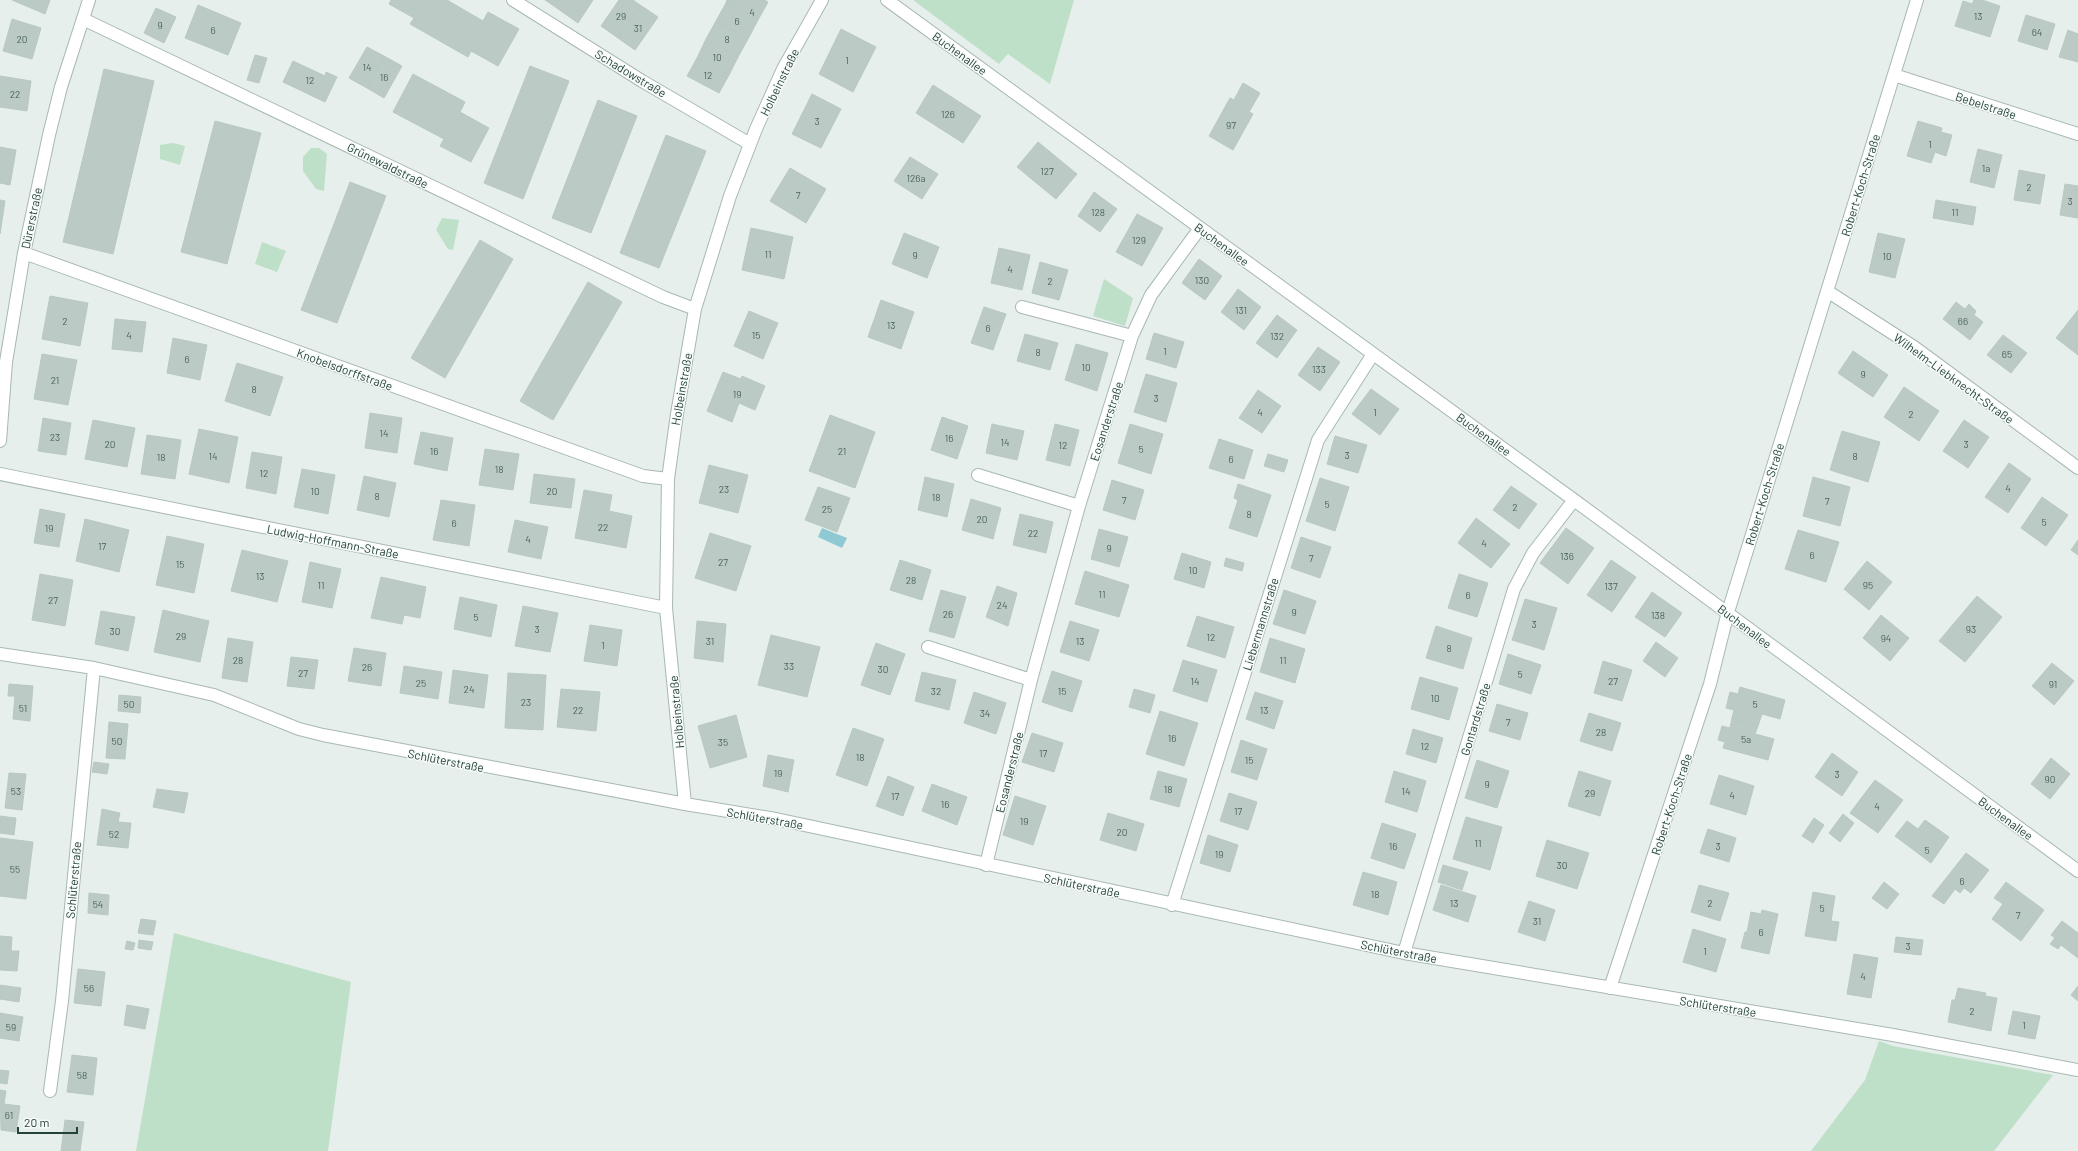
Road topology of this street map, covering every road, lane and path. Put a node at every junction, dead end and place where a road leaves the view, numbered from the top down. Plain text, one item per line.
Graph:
1 (90, 0) edge
2 (513, 0) edge
3 (822, 0) edge
4 (888, 0) edge
5 (1917, 0) edge
6 (83, 19) junction
7 (1894, 75) junction
8 (2078, 134) edge
9 (750, 144) junction
10 (1200, 228) junction
11 (24, 253) junction
12 (1827, 291) junction
13 (1022, 307) dead end
14 (695, 309) junction
15 (1132, 336) junction
16 (1373, 354) junction
17 (0, 441) edge
18 (2078, 468) edge
19 (0, 474) edge
20 (978, 475) dead end
21 (668, 479) junction
22 (1574, 500) junction
23 (1079, 506) junction
24 (666, 608) junction
25 (1728, 612) junction
26 (928, 647) dead end
27 (0, 654) edge
28 (94, 668) junction
29 (1031, 680) junction
30 (685, 804) junction
31 (986, 865) junction
32 (2078, 871) edge
33 (1172, 905) junction
34 (1404, 953) junction
35 (1610, 988) junction
36 (2078, 1070) edge
37 (50, 1091) dead end

1 - 6 street, Dürerstraße
2 - 9 street, Schadowstraße
3 - 9 street, Holbeinstraße
4 - 10 street, Buchenallee
5 - 7 street, Robert-Koch-Straße
6 - 11 street, Dürerstraße
6 - 14 street, Grünewaldstraße
7 - 8 street, Bebelstraße
7 - 12 street, Robert-Koch-Straße
9 - 14 street, Holbeinstraße
10 - 15 street, Eosanderstraße
10 - 16 street, Buchenallee
11 - 17 street, Dürerstraße
11 - 21 street, Knobelsdorffstraße
12 - 18 street, Wilhelm-Liebknecht-Straße
12 - 25 street, Robert-Koch-Straße
13 - 15 street
14 - 21 street, Holbeinstraße
15 - 23 street, Eosanderstraße
16 - 22 street, Buchenallee
16 - 33 street, Liebermannstraße
19 - 24 street, Ludwig-Hoffmann-Straße
20 - 23 street
21 - 24 street, Holbeinstraße
22 - 25 street, Buchenallee
22 - 34 street, Gontardstraße
23 - 29 street, Eosanderstraße
24 - 30 street, Holbeinstraße
25 - 32 street, Buchenallee
25 - 35 street, Robert-Koch-Straße
26 - 29 street
27 - 28 street, Schlüterstraße
28 - 30 street, Schlüterstraße
28 - 37 street, Schlüterstraße
29 - 31 street, Eosanderstraße
30 - 31 street, Schlüterstraße
31 - 33 street, Schlüterstraße
33 - 34 street, Schlüterstraße
34 - 35 street, Schlüterstraße
35 - 36 street, Schlüterstraße

